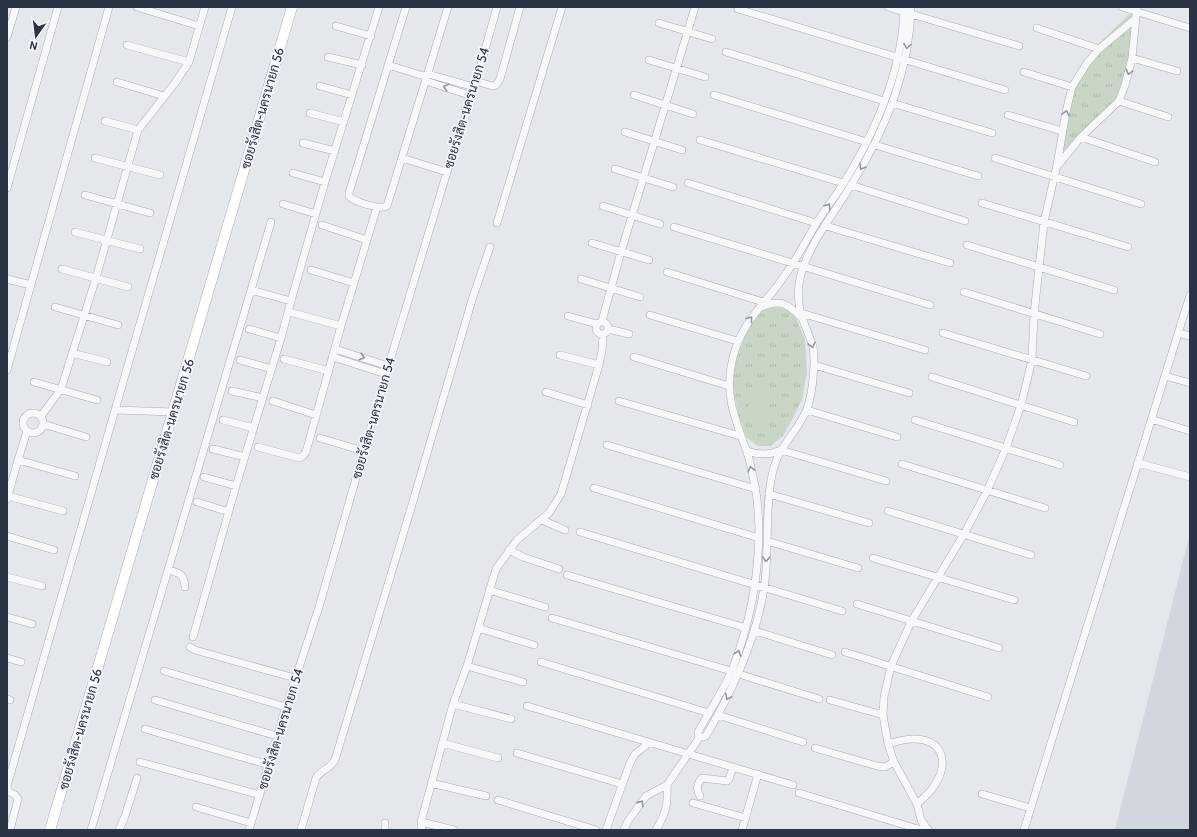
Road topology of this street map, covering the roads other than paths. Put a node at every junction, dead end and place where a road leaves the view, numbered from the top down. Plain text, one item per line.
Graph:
1 (16, 7) edge
2 (58, 7) edge
3 (109, 7) edge
4 (137, 7) edge
5 (205, 7) edge
6 (232, 7) edge
7 (292, 7) edge
8 (379, 7) edge
9 (406, 7) edge
10 (448, 7) edge
11 (497, 7) edge
12 (520, 7) edge
13 (562, 7) edge
14 (695, 7) edge
15 (888, 7) edge
16 (1122, 7) edge
17 (738, 9) dead end
18 (1136, 9) edge
19 (908, 10) edge
20 (1135, 19) junction
21 (659, 23) dead end
22 (199, 26) junction
23 (336, 26) dead end
24 (1036, 28) dead end
25 (1190, 28) edge
26 (688, 31) junction
27 (371, 36) junction
28 (7, 37) edge
29 (712, 39) dead end
30 (126, 45) dead end
31 (1019, 46) dead end
32 (1099, 49) junction
33 (726, 52) dead end
34 (328, 57) dead end
35 (897, 57) junction
36 (1132, 58) junction
37 (649, 60) dead end
38 (904, 60) junction
39 (189, 62) junction
40 (362, 65) junction
41 (388, 65) junction
42 (677, 68) junction
43 (1177, 71) dead end
44 (1024, 72) dead end
45 (426, 77) junction
46 (705, 77) dead end
47 (117, 82) dead end
48 (475, 84) junction
49 (320, 86) dead end
50 (1072, 87) junction
51 (1005, 90) dead end
52 (352, 95) junction
53 (634, 95) dead end
54 (714, 95) dead end
55 (164, 96) junction
56 (472, 96) junction
57 (884, 101) junction
58 (1119, 101) junction
59 (892, 103) junction
60 (666, 105) junction
61 (310, 113) dead end
62 (694, 114) dead end
63 (1008, 115) dead end
64 (1168, 117) dead end
65 (106, 120) dead end
66 (344, 122) junction
67 (138, 130) junction
68 (1062, 131) junction
69 (625, 132) dead end
70 (992, 133) dead end
71 (1081, 138) junction
72 (700, 140) dead end
73 (654, 141) junction
74 (304, 142) dead end
75 (867, 142) junction
76 (875, 145) junction
77 (682, 150) dead end
78 (335, 151) junction
79 (96, 158) dead end
80 (402, 158) junction
81 (995, 158) dead end
82 (1155, 162) dead end
83 (1057, 166) junction
84 (128, 167) junction
85 (615, 169) dead end
86 (447, 172) junction
87 (293, 173) dead end
88 (160, 175) dead end
89 (978, 176) dead end
90 (1054, 177) junction
91 (643, 178) junction
92 (325, 182) junction
93 (688, 183) dead end
94 (843, 184) junction
95 (851, 185) junction
96 (673, 187) dead end
97 (7, 188) edge
98 (86, 195) dead end
99 (982, 203) dead end
100 (116, 204) junction
101 (283, 204) dead end
102 (1141, 204) dead end
103 (603, 206) dead end
104 (377, 207) junction
105 (150, 213) dead end
106 (316, 214) junction
107 (632, 215) junction
108 (965, 221) dead end
109 (271, 222) dead end
110 (1044, 222) junction
111 (497, 223) dead end
112 (816, 223) junction
113 (660, 224) dead end
114 (322, 225) dead end
115 (826, 226) junction
116 (674, 227) dead end
117 (75, 232) dead end
118 (106, 240) junction
119 (367, 240) junction
120 (592, 243) dead end
121 (967, 245) dead end
122 (490, 247) dead end
123 (1128, 247) dead end
124 (140, 249) dead end
125 (621, 252) junction
126 (648, 260) dead end
127 (793, 263) junction
128 (950, 263) dead end
129 (804, 266) junction
130 (1039, 268) junction
131 (62, 269) dead end
132 (311, 270) dead end
133 (667, 272) dead end
134 (96, 278) junction
135 (7, 279) edge
136 (581, 280) dead end
137 (354, 283) junction
138 (31, 286) junction
139 (128, 287) dead end
140 (611, 289) junction
141 (251, 290) junction
142 (1114, 290) dead end
143 (964, 292) dead end
144 (1190, 295) edge
145 (640, 297) dead end
146 (291, 301) junction
147 (761, 305) junction
148 (930, 305) dead end
149 (55, 308) dead end
150 (293, 313) dead end
151 (1034, 314) junction
152 (84, 315) junction
153 (650, 315) dead end
154 (568, 316) dead end
155 (802, 317) junction
156 (599, 323) junction
157 (118, 325) dead end
158 (341, 326) junction
159 (249, 328) dead end
160 (605, 331) junction
161 (944, 333) dead end
162 (1178, 333) junction
163 (629, 334) dead end
164 (1100, 334) dead end
165 (1190, 336) edge
166 (282, 338) junction
167 (738, 342) junction
168 (335, 349) junction
169 (925, 350) dead end
170 (72, 353) junction
171 (560, 355) dead end
172 (333, 357) junction
173 (634, 357) dead end
174 (284, 358) dead end
175 (240, 360) dead end
176 (1032, 360) junction
177 (107, 362) dead end
178 (814, 365) junction
179 (388, 366) junction
180 (599, 366) junction
181 (272, 369) junction
182 (7, 370) edge
183 (329, 371) junction
184 (386, 374) junction
185 (1086, 376) dead end
186 (1165, 376) junction
187 (932, 377) dead end
188 (34, 382) dead end
189 (1190, 383) edge
190 (729, 386) junction
191 (61, 389) junction
192 (232, 391) dead end
193 (546, 392) dead end
194 (909, 393) dead end
195 (263, 398) junction
196 (98, 400) dead end
197 (273, 401) dead end
198 (619, 401) dead end
199 (588, 405) junction
200 (1021, 405) junction
201 (115, 410) junction
202 (807, 410) junction
203 (173, 412) junction
204 (316, 415) junction
205 (41, 416) junction
206 (1151, 419) junction
207 (223, 420) dead end
208 (915, 420) dead end
209 (1074, 422) dead end
210 (43, 424) junction
211 (254, 428) junction
212 (27, 431) junction
213 (1190, 431) edge
214 (740, 436) junction
215 (86, 437) dead end
216 (897, 437) dead end
217 (320, 438) dead end
218 (608, 445) dead end
219 (258, 447) dead end
220 (1006, 448) junction
221 (213, 449) dead end
222 (781, 450) junction
223 (363, 451) junction
224 (747, 451) junction
225 (246, 457) junction
226 (18, 460) junction
227 (1138, 463) junction
228 (902, 464) dead end
229 (1060, 465) dead end
230 (75, 476) dead end
231 (204, 477) dead end
232 (1190, 477) edge
233 (886, 481) dead end
234 (236, 486) junction
235 (594, 488) dead end
236 (756, 489) junction
237 (987, 491) junction
238 (769, 494) junction
239 (7, 498) edge
240 (197, 502) dead end
241 (1045, 508) dead end
242 (63, 511) dead end
243 (888, 511) dead end
244 (230, 512) junction
245 (542, 520) junction
246 (869, 523) dead end
247 (565, 530) dead end
248 (580, 532) dead end
249 (964, 534) junction
250 (7, 536) edge
251 (759, 538) junction
252 (767, 541) junction
253 (54, 550) dead end
254 (509, 550) junction
255 (1031, 555) dead end
256 (873, 558) dead end
257 (858, 568) dead end
258 (168, 570) junction
259 (559, 570) dead end
260 (566, 575) dead end
261 (7, 577) edge
262 (938, 578) junction
263 (755, 585) junction
264 (42, 586) dead end
265 (185, 587) dead end
266 (764, 588) junction
267 (489, 590) junction
268 (1014, 600) dead end
269 (857, 604) dead end
270 (545, 606) dead end
271 (842, 611) dead end
272 (7, 617) edge
273 (552, 618) dead end
274 (911, 622) junction
275 (32, 624) dead end
276 (478, 628) junction
277 (746, 628) junction
278 (755, 631) junction
279 (193, 637) dead end
280 (534, 645) dead end
281 (190, 647) dead end
282 (999, 648) dead end
283 (845, 652) dead end
284 (832, 655) dead end
285 (7, 658) edge
286 (21, 662) dead end
287 (541, 662) dead end
288 (467, 666) junction
289 (891, 666) junction
290 (164, 671) dead end
291 (735, 673) junction
292 (295, 678) junction
293 (523, 682) dead end
294 (988, 697) dead end
295 (819, 699) dead end
296 (155, 700) dead end
297 (830, 700) dead end
298 (453, 704) junction
299 (526, 706) dead end
300 (286, 707) junction
301 (709, 713) junction
302 (718, 715) junction
303 (883, 715) junction
304 (511, 719) dead end
305 (145, 729) dead end
306 (277, 736) junction
307 (699, 738) junction
308 (803, 742) dead end
309 (442, 743) junction
310 (649, 743) junction
311 (888, 744) junction
312 (815, 748) dead end
313 (517, 753) dead end
314 (687, 754) junction
315 (498, 758) dead end
316 (140, 762) dead end
317 (894, 762) junction
318 (269, 766) junction
319 (733, 767) junction
320 (758, 774) junction
321 (137, 778) dead end
322 (431, 783) junction
323 (622, 784) junction
324 (667, 785) junction
325 (793, 785) dead end
326 (799, 793) dead end
327 (982, 794) dead end
328 (260, 795) junction
329 (486, 796) dead end
330 (700, 796) dead end
331 (498, 800) dead end
332 (693, 803) dead end
333 (917, 804) junction
334 (196, 808) dead end
335 (1030, 808) junction
336 (746, 818) junction
337 (921, 820) junction
338 (421, 822) junction
339 (250, 827) edge
340 (928, 829) edge
341 (10, 830) edge
342 (50, 830) edge
343 (91, 830) edge
344 (119, 830) edge
345 (300, 830) edge
346 (422, 830) edge
347 (454, 830) edge
348 (596, 830) edge
349 (606, 830) edge
350 (624, 830) edge
351 (656, 830) edge
352 (742, 830) edge
353 (918, 830) edge
354 (1024, 830) edge

1 - 28 street
2 - 97 street
3 - 138 street
4 - 22 street
5 - 22 street
6 - 201 street
7 - 203 street, ซอยรังสิต-นครนายก 56
8 - 27 street
9 - 41 street
10 - 45 street
11 - 48 street, ซอยรังสิต-นครนายก 54
12 - 48 street
13 - 111 street
14 - 26 street
15 - 19 street
16 - 18 street
17 - 35 street
18 - 20 street
18 - 25 street
19 - 31 street
19 - 35 street
19 -> 38 street
20 - 32 street
20 - 36 street
21 - 26 street
22 - 39 street
23 - 27 street
24 - 32 street
26 - 29 street
26 - 42 street
27 - 40 street
30 - 39 street
32 - 50 street
33 - 57 street
34 - 40 street
35 - 38 street
35 - 57 street
36 - 43 street
36 -> 58 street
37 - 42 street
38 - 51 street
38 - 59 street
39 - 55 street
40 - 52 street
41 - 45 street
41 - 104 street
42 - 46 street
42 - 60 street
44 - 50 street
45 - 48 street
56 -> 45 street
45 - 80 street
47 - 55 street
48 - 56 street, ซอยรังสิต-นครนายก 54
49 - 52 street
68 -> 50 street
52 - 66 street
53 - 60 street
54 - 75 street
55 - 67 street
56 - 86 street, ซอยรังสิต-นครนายก 54
57 - 75 street
58 - 64 street
58 - 71 street
59 - 70 street
59 - 76 street
60 - 62 street
60 - 73 street
61 - 66 street
63 - 68 street
65 - 67 street
66 - 78 street
67 - 84 street
68 - 83 street
69 - 73 street
71 - 82 street
71 - 83 street
72 - 94 street
73 - 77 street
73 - 91 street
74 - 78 street
75 - 94 street
76 - 89 street
76 -> 95 street
78 - 92 street
79 - 84 street
80 - 86 street
80 - 104 street
81 - 90 street
83 - 90 street
84 - 88 street
84 - 100 street
85 - 91 street
86 - 179 street, ซอยรังสิต-นครนายก 54
87 - 92 street
90 - 102 street
90 - 110 street
91 - 96 street
91 - 107 street
92 - 106 street
93 - 112 street
112 -> 94 street
95 - 108 street
95 - 115 street
98 - 100 street
99 - 110 street
100 - 105 street
100 - 118 street
101 - 106 street
103 - 107 street
104 - 119 street
106 - 146 street
107 - 113 street
107 - 125 street
109 - 141 street
110 - 123 street
110 - 130 street
112 - 127 street
114 - 119 street
115 - 128 street
115 - 129 street
116 - 127 street
117 - 118 street
118 - 124 street
118 - 134 street
119 - 137 street
120 - 125 street
121 - 130 street
122 - 345 street
125 - 126 street
125 - 140 street
127 - 129 street
127 - 147 street
129 - 148 street
129 - 155 street
130 - 142 street
130 - 151 street
131 - 134 street
132 - 137 street
133 - 147 street
134 - 139 street
134 - 152 street
135 - 138 street
136 - 140 street
137 - 158 street
138 - 182 street
140 - 145 street
140 - 156 street
141 - 146 street
141 - 258 street
143 - 151 street
144 - 162 street
146 - 166 street
147 - 155 street
167 -> 147 street
149 - 152 street
150 - 158 street
151 - 164 street
151 - 176 street
152 - 157 street
152 - 170 street
153 - 167 street
154 - 156 street
155 - 169 street
155 -> 178 street
156 - 160 street
156 - 160 street
158 - 168 street
159 - 166 street
160 - 163 street
160 - 180 street
161 - 176 street
162 - 165 street
162 - 186 street
166 - 181 street
167 - 190 street
168 - 172 street
168 -> 179 street
170 - 177 street
170 - 191 street
171 - 180 street
172 - 183 street
172 - 184 street
173 - 190 street
174 - 183 street
175 - 181 street
176 - 185 street
176 - 200 street
178 - 194 street
178 - 202 street
179 - 184 street, ซอยรังสิต-นครนายก 54
180 - 199 street
181 - 195 street
183 - 204 street
184 - 223 street, ซอยรังสิต-นครนายก 54
186 - 189 street
186 - 206 street
187 - 200 street
188 - 191 street
190 - 214 street
191 - 196 street
191 - 205 street
192 - 195 street
193 - 199 street
195 - 211 street
197 - 204 street
198 - 214 street
199 - 245 street
200 - 209 street
200 - 220 street
201 - 203 street
201 - 341 street
202 - 216 street
202 - 222 street
203 - 342 street, ซอยรังสิต-นครนายก 56
204 - 219 street
205 - 210 street
205 - 212 street
206 - 213 street
206 - 227 street
207 - 211 street
208 - 220 street
210 - 212 street
210 - 215 street
211 - 225 street
212 - 226 street
214 - 224 street
217 - 223 street
218 - 236 street
220 - 229 street
220 - 237 street
221 - 225 street
222 - 224 street
222 - 233 street
222 - 238 street
223 - 292 street, ซอยรังสิต-นครนายก 54
236 -> 224 street
225 - 234 street
226 - 230 street
226 - 239 street
227 - 232 street
227 - 335 street
228 - 237 street
231 - 234 street
234 - 244 street
235 - 251 street
236 - 251 street
237 - 241 street
237 - 249 street
238 - 246 street
238 - 252 street
239 - 242 street
240 - 244 street
243 - 249 street
244 - 279 street
245 - 247 street
245 - 254 street
248 - 263 street
249 - 255 street
249 - 262 street
250 - 253 street
251 - 263 street
252 - 257 street
252 -> 266 street
254 - 259 street
254 - 267 street
256 - 262 street
258 - 265 street
258 - 343 street
260 - 277 street
261 - 264 street
262 - 268 street
262 - 274 street
263 - 266 street
263 - 277 street
266 - 271 street
266 - 278 street
267 - 270 street
267 - 276 street
269 - 274 street
272 - 275 street
273 - 291 street
274 - 282 street
274 - 289 street
276 - 280 street
276 - 288 street
291 -> 277 street
278 - 284 street
278 - 291 street
281 - 292 street
283 - 289 street
285 - 286 street
287 - 301 street
288 - 293 street
288 - 298 street
289 - 294 street
289 - 303 street
290 - 300 street
291 - 295 street
291 - 301 street
291 -> 302 street
292 - 300 street, ซอยรังสิต-นครนายก 54
296 - 306 street
297 - 303 street
298 - 304 street
298 - 309 street
299 - 310 street
300 - 306 street, ซอยรังสิต-นครนายก 54
301 - 307 street
302 - 307 street
302 - 308 street
303 - 311 street
305 - 318 street
306 - 318 street, ซอยรังสิต-นครนายก 54
307 - 314 street
309 - 315 street
309 - 322 street
310 - 314 street
310 - 323 street
311 - 317 street
311 - 333 street
312 - 317 street
313 - 323 street
314 - 319 street
314 - 324 street
316 - 328 street
317 - 333 street
318 - 328 street, ซอยรังสิต-นครนายก 54
319 - 320 street
319 - 330 street
320 - 325 street
320 - 336 street
321 - 344 street
322 - 329 street
322 - 338 street
323 - 349 street
350 -> 324 street
324 - 351 street
326 - 353 street
327 - 335 street
328 - 339 street, ซอยรังสิต-นครนายก 54
331 - 348 street
332 - 336 street
333 - 337 street
334 - 339 street
335 - 354 street
336 - 352 street
337 - 340 street
337 - 353 street
338 - 346 street
338 - 347 street
340 - 353 street

